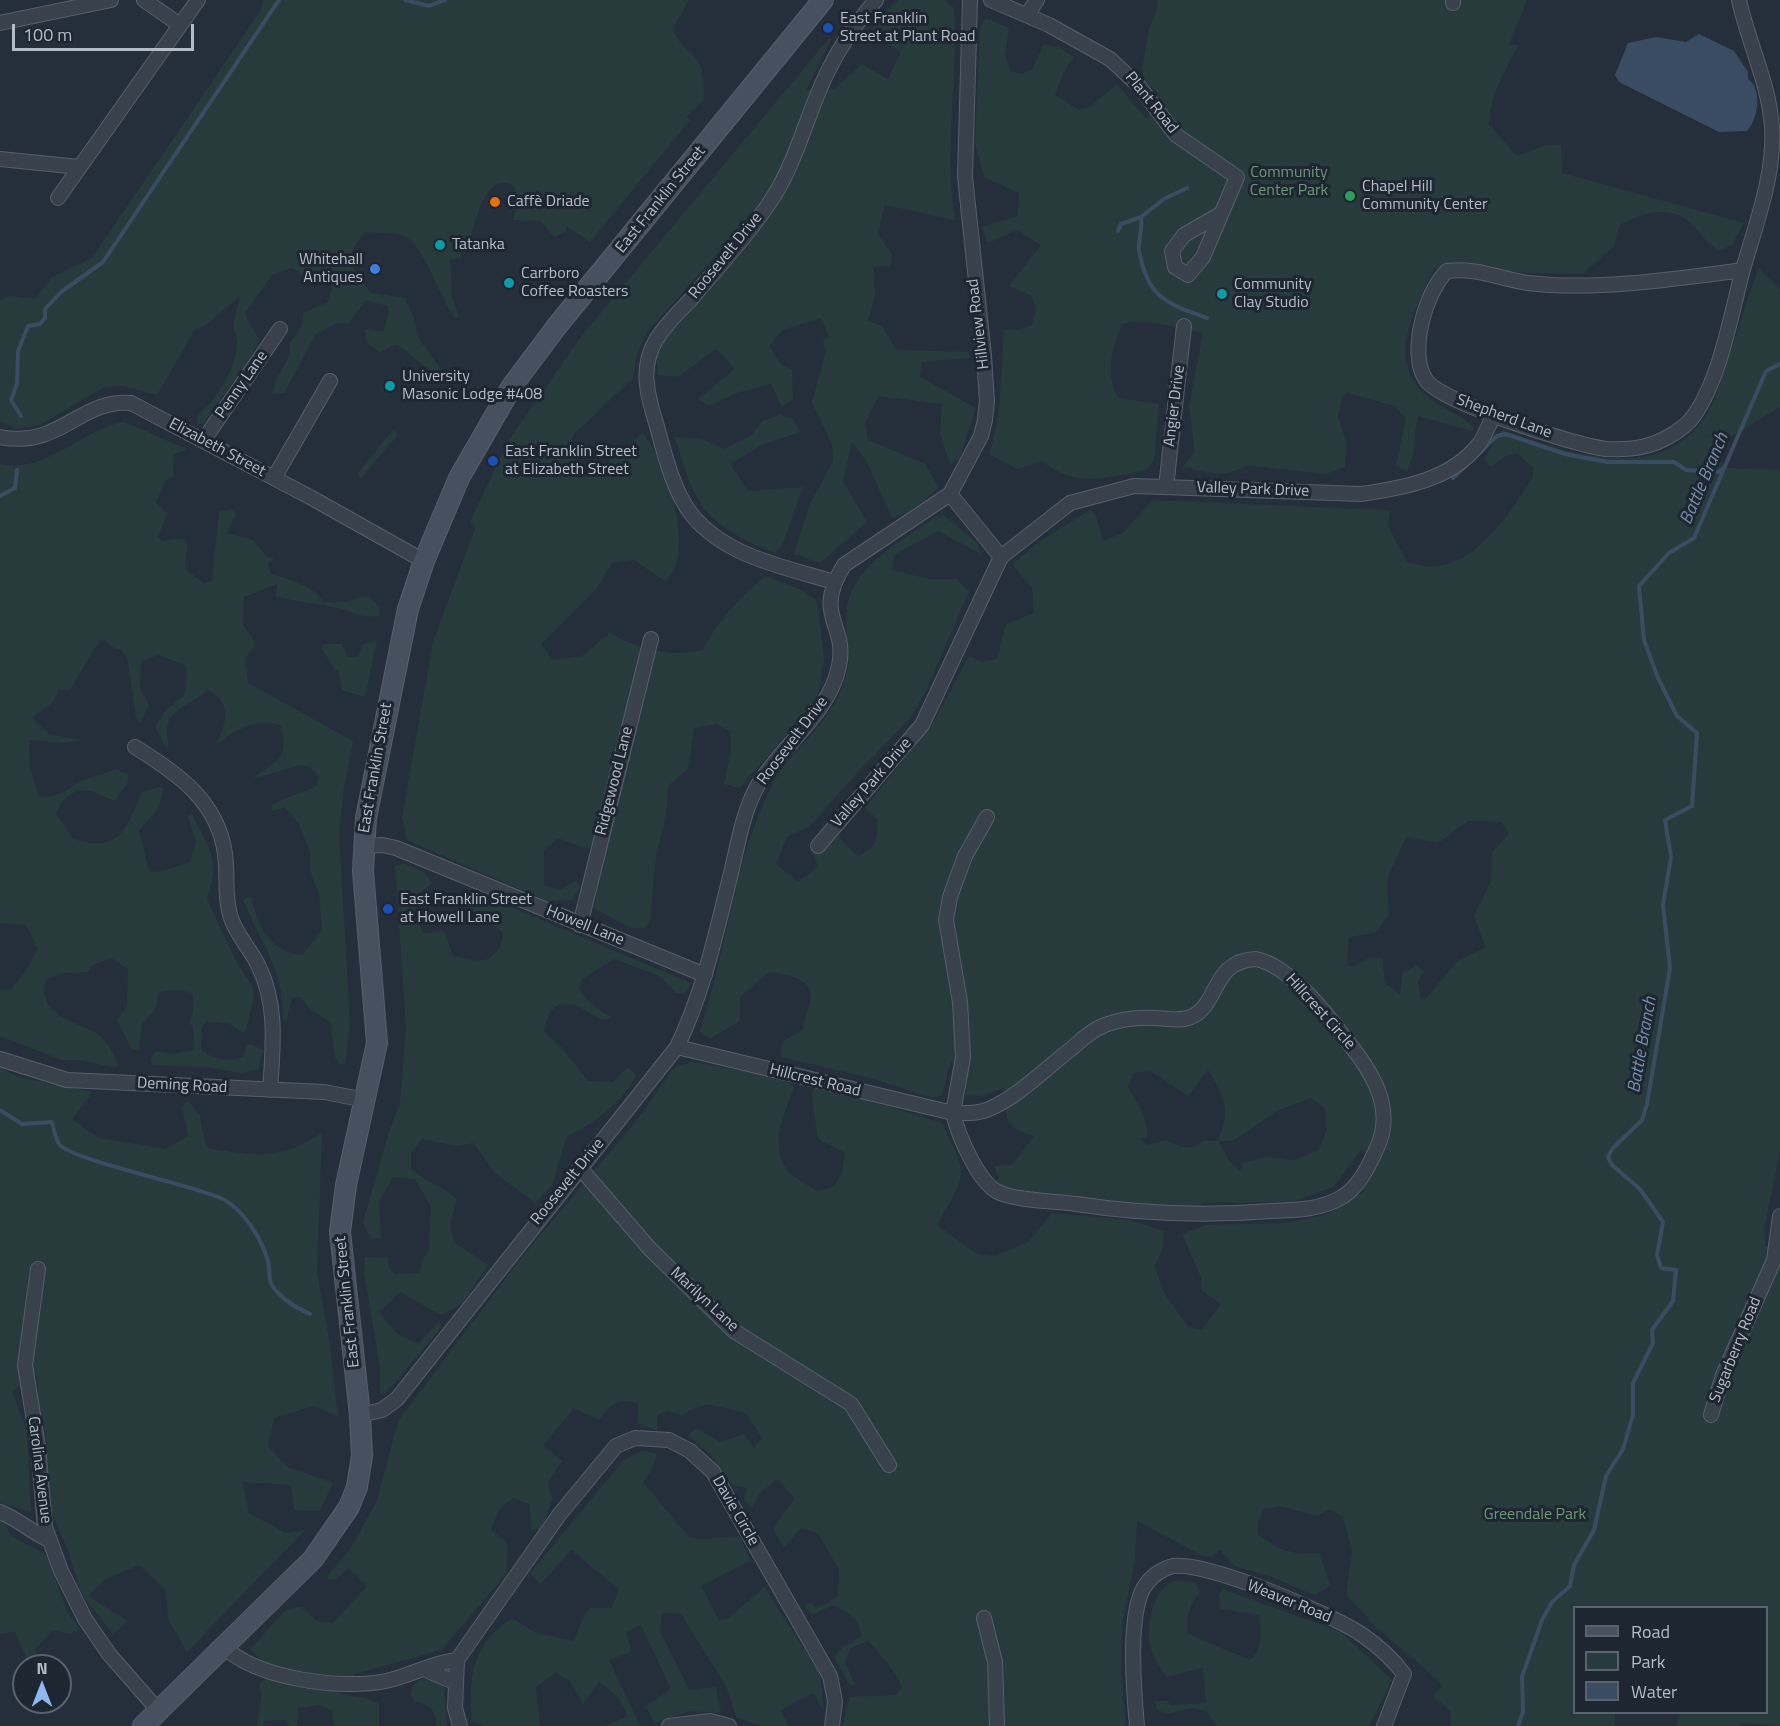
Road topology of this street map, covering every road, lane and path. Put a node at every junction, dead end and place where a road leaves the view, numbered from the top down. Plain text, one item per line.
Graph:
1 (111, 0) edge
2 (144, 0) edge
3 (198, 0) edge
4 (823, 0) edge
5 (876, 0) edge
6 (970, 0) edge
7 (991, 0) edge
8 (1037, 0) edge
9 (1739, 0) edge
10 (1027, 15) junction
11 (0, 23) edge
12 (180, 25) junction
13 (0, 159) edge
14 (79, 166) junction
15 (58, 198) dead end
16 (1219, 216) dead end
17 (1743, 270) junction
18 (1184, 326) dead end
19 (280, 329) dead end
20 (330, 381) dead end
21 (1494, 415) junction
22 (0, 437) edge
23 (203, 441) junction
24 (274, 478) junction
25 (1166, 487) junction
26 (950, 494) junction
27 (1001, 557) junction
28 (424, 561) junction
29 (834, 582) junction
30 (651, 639) dead end
31 (135, 747) dead end
32 (987, 817) dead end
33 (363, 846) junction
34 (818, 846) dead end
35 (580, 925) junction
36 (705, 975) junction
37 (677, 1047) junction
38 (0, 1059) edge
39 (270, 1090) junction
40 (366, 1100) junction
41 (953, 1113) junction
42 (580, 1168) junction
43 (1780, 1216) edge
44 (38, 1269) dead end
45 (360, 1415) junction
46 (1711, 1415) dead end
47 (889, 1465) dead end
48 (0, 1512) edge
49 (49, 1540) junction
50 (984, 1618) dead end
51 (223, 1646) junction
52 (457, 1660) junction
53 (426, 1670) junction
54 (454, 1682) junction
55 (158, 1710) junction
56 (458, 1725) edge
57 (143, 1726) edge
58 (669, 1726) edge
59 (729, 1726) edge
60 (832, 1726) edge
61 (997, 1726) edge
62 (1137, 1726) edge
63 (1384, 1726) edge

1 - 11 street
2 - 12 street
3 - 12 street
4 - 28 main road, East Franklin Street
5 - 29 street, Roosevelt Drive
6 - 26 street, Hillview Road
7 - 10 street, Plant Road
8 - 10 street
9 - 17 street, Shepherd Lane
10 - 16 street, Plant Road
12 - 14 street
13 - 14 street
14 - 15 street
17 - 21 street, Shepherd Lane
17 - 21 street, Shepherd Lane
18 - 25 street, Angier Drive
19 - 23 street, Penny Lane
20 - 24 street
21 - 25 street, Valley Park Drive
22 - 23 street, Elizabeth Street
23 - 24 street, Elizabeth Street
24 - 28 street, Elizabeth Street
25 - 27 street, Valley Park Drive
26 - 27 street
26 - 29 street, Hillview Road
27 - 34 street, Valley Park Drive
28 - 33 main road, East Franklin Street
29 - 36 street, Roosevelt Drive
30 - 35 street, Ridgewood Lane
31 - 39 street
32 - 41 street
33 - 35 street, Howell Lane
33 - 40 main road, East Franklin Street
35 - 36 street, Howell Lane
36 - 37 street, Roosevelt Drive
37 - 41 street, Hillcrest Road
37 - 42 street, Roosevelt Drive
38 - 39 street, Deming Road
39 - 40 street, Deming Road
40 - 45 main road, East Franklin Street
41 - 41 street, Hillcrest Circle
42 - 45 street, Roosevelt Drive
42 - 47 street, Marilyn Lane
43 - 46 street, Sugarberry Road
44 - 49 street, Carolina Avenue
45 - 51 main road, East Franklin Street
48 - 49 street
49 - 55 street, Carolina Avenue
50 - 61 street
51 - 53 street
51 - 55 main road, East Franklin Street
52 - 53 street
52 - 54 street, Davie Circle
52 - 60 street, Davie Circle
53 - 54 street
54 - 56 street, Davie Circle
55 - 57 main road, East Franklin Street
58 - 59 street
62 - 63 street, Weaver Road

